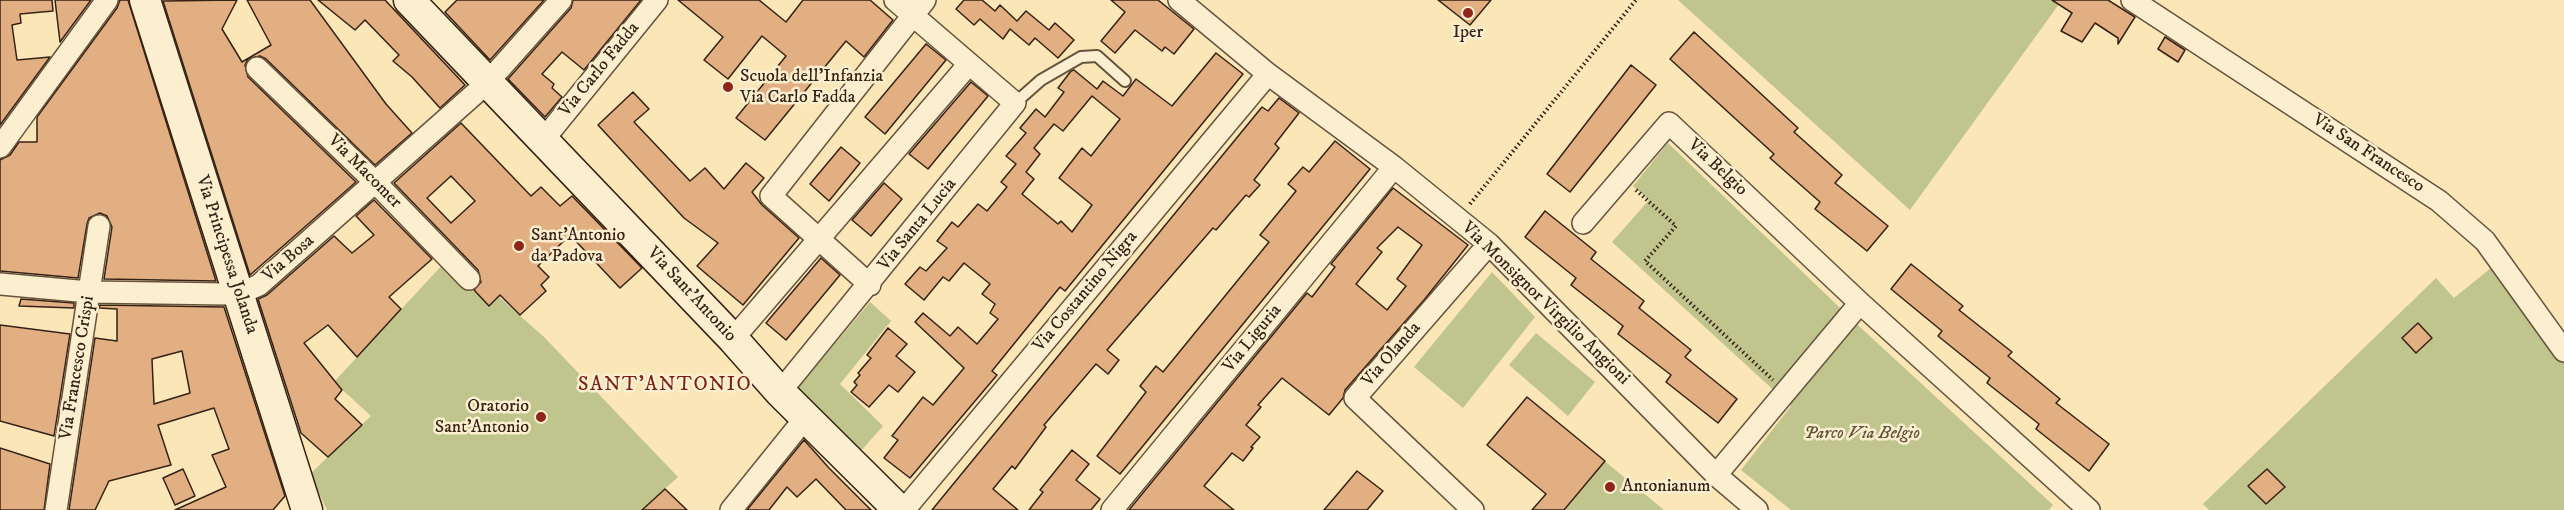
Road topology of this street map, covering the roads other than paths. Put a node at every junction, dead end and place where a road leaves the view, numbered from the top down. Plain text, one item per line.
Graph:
1 (107, 0) edge
2 (145, 0) edge
3 (409, 0) edge
4 (561, 0) edge
5 (657, 0) edge
6 (895, 0) edge
7 (1179, 0) edge
8 (2132, 0) edge
9 (919, 8) edge
10 (969, 64) junction
11 (257, 68) dead end
12 (1268, 74) junction
13 (1125, 81) dead end
14 (487, 83) junction
15 (1016, 103) junction
16 (544, 139) junction
17 (0, 147) edge
18 (1394, 167) junction
19 (376, 183) junction
20 (1583, 223) dead end
21 (99, 226) dead end
22 (820, 238) junction
23 (1489, 244) junction
24 (469, 279) dead end
25 (0, 284) edge
26 (870, 285) junction
27 (89, 292) junction
28 (239, 294) junction
29 (1860, 303) junction
30 (733, 339) junction
31 (2564, 351) edge
32 (780, 393) junction
33 (806, 417) junction
34 (1716, 475) junction
35 (299, 506) edge
36 (56, 510) edge
37 (731, 510) edge
38 (899, 510) edge
39 (904, 510) edge
40 (1112, 510) edge
41 (1473, 510) edge
42 (1757, 510) edge
43 (2089, 510) edge

1 - 17 street
2 - 28 street, Via Principessa Jolanda
3 - 14 street, Via Sant'Antonio
4 - 14 street, Via Bosa
5 - 16 street, Via Carlo Fadda
6 - 9 street
7 - 12 street, Via Monsignor Virgilio Angioni
8 - 31 street, Via San Francesco
9 - 10 street
9 - 22 street
10 - 15 street
10 - 22 street
11 - 19 street, Via Macomer
12 - 18 street, Via Monsignor Virgilio Angioni
12 - 39 street, Via Costantino Nigra
13 - 15 lane
14 - 16 street, Via Sant'Antonio
14 - 19 street, Via Bosa
15 - 26 street, Via Santa Lucia
16 - 30 street, Via Sant'Antonio
18 - 23 street, Via Monsignor Virgilio Angioni
18 - 40 street, Via Liguria
19 - 24 street, Via Macomer
19 - 28 street, Via Bosa
20 - 29 street, Via Belgio
21 - 27 street, Via Francesco Crispi
22 - 26 street
22 - 30 street
23 - 34 street, Via Monsignor Virgilio Angioni
23 - 41 street, Via Olanda
25 - 27 street, Via Bosa
26 - 32 street, Via Santa Lucia
27 - 28 street, Via Bosa
27 - 36 street, Via Francesco Crispi
28 - 35 street, Via Principessa Jolanda
29 - 34 street
29 - 43 street, Via Belgio
30 - 32 street, Via Sant'Antonio
32 - 33 street, Via Sant'Antonio
33 - 37 street
33 - 38 street, Via Sant'Antonio
34 - 42 street, Via Monsignor Virgilio Angioni

